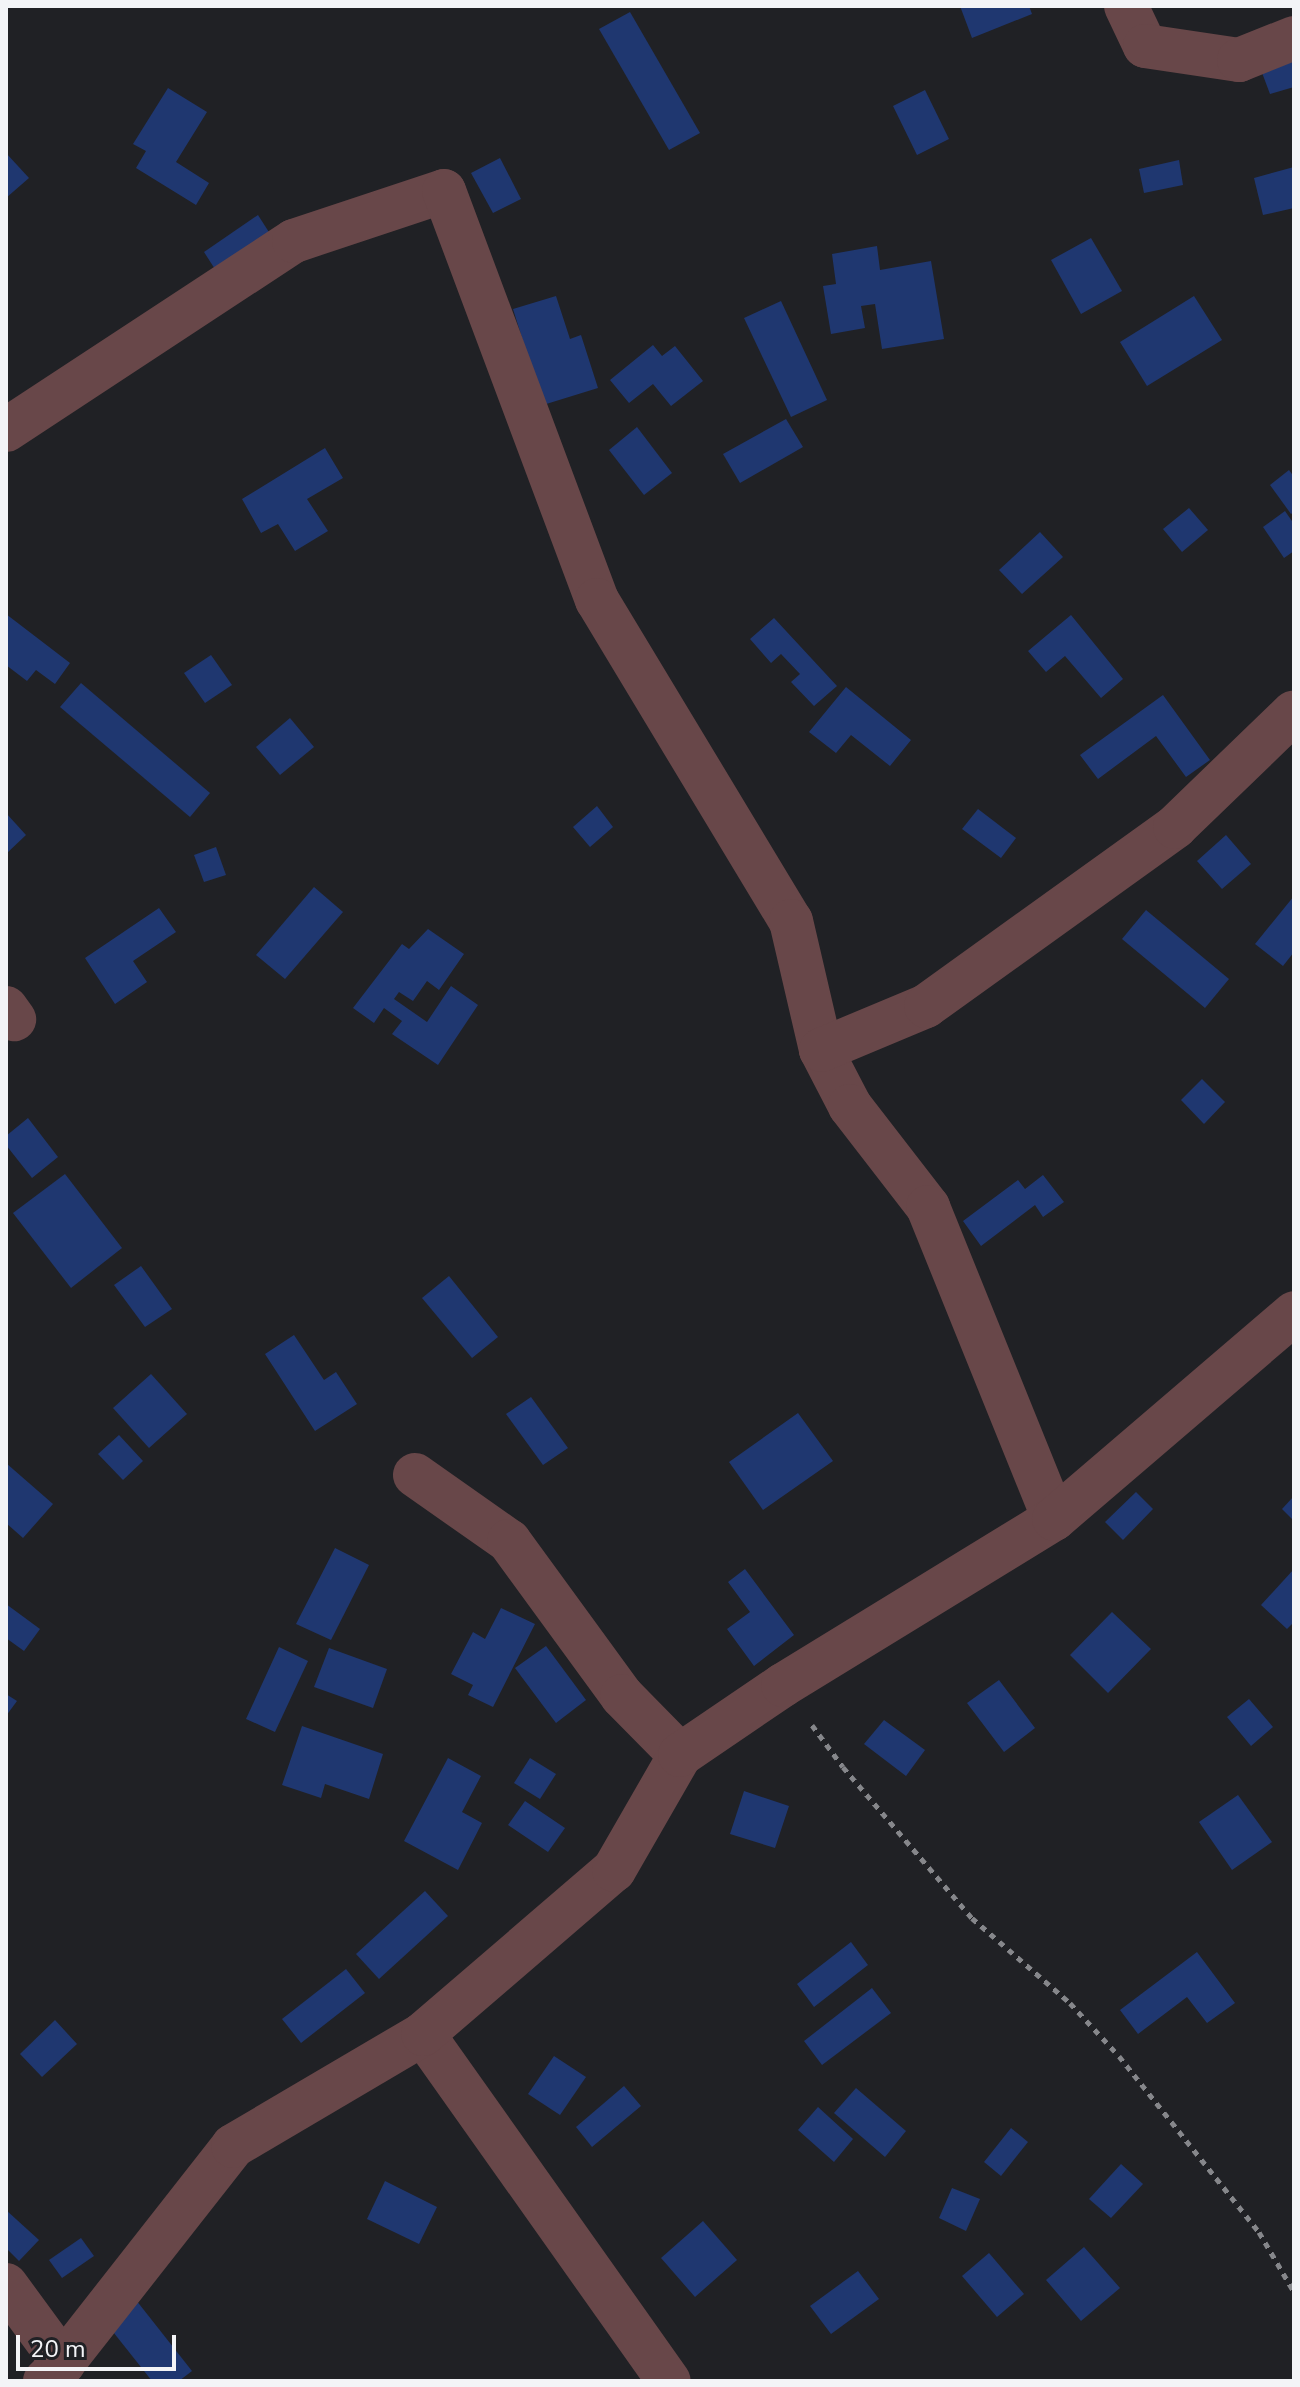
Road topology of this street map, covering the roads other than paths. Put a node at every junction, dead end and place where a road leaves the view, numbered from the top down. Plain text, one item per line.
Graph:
1 (1126, 6) edge
2 (1294, 38) edge
3 (6, 430) edge
4 (1294, 712) edge
5 (821, 1050) junction
6 (1294, 1313) edge
7 (415, 1475) dead end
8 (1054, 1519) junction
9 (680, 1755) junction
10 (423, 2034) junction
11 (6, 2285) edge
12 (54, 2372) edge
13 (669, 2381) edge

1 - 2 street
3 - 5 street
4 - 5 street
5 - 8 street
6 - 8 street
7 - 9 street
8 - 9 street
9 - 10 street
10 - 12 street
10 - 13 street
11 - 12 street

